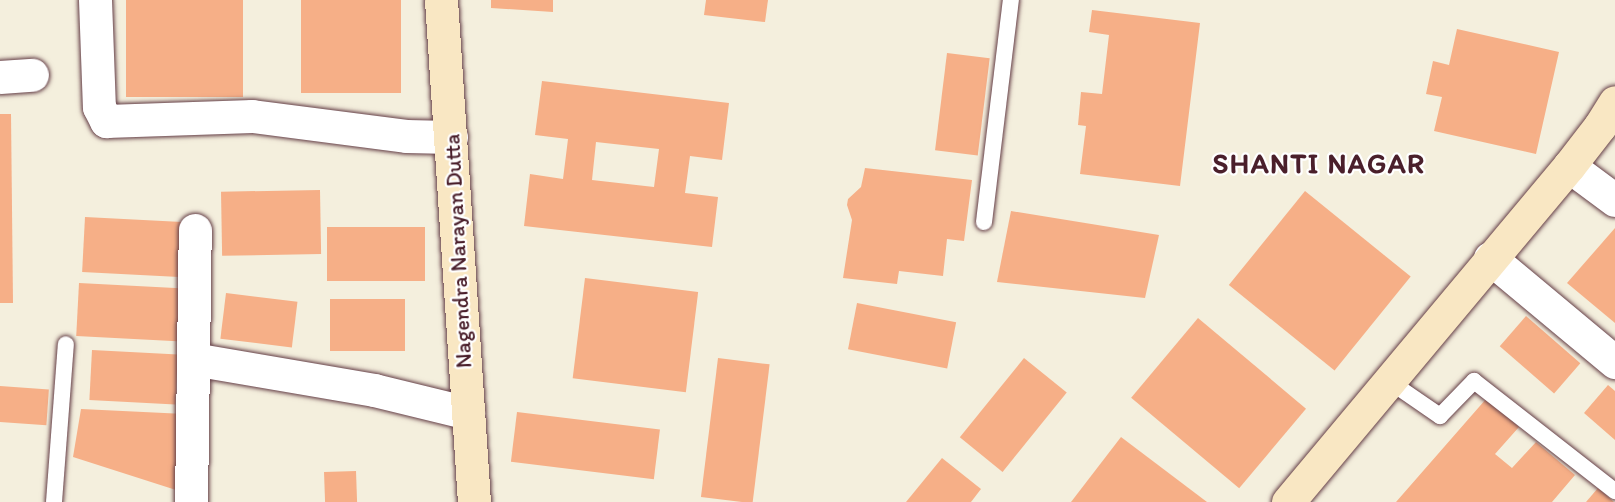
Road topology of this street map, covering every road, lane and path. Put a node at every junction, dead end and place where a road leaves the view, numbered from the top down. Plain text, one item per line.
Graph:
1 (95, 0) edge
2 (441, 0) edge
3 (1011, 0) edge
4 (1615, 102) edge
5 (451, 137) junction
6 (1569, 166) junction
7 (1615, 200) edge
8 (984, 222) dead end
9 (195, 230) dead end
10 (1490, 258) junction
11 (66, 344) dead end
12 (193, 359) junction
13 (1615, 362) edge
14 (1389, 381) junction
15 (468, 413) junction
16 (1615, 491) edge
17 (54, 502) edge
18 (191, 502) edge
19 (474, 502) edge
20 (1288, 502) edge

1 - 5 street
2 - 5 street, Nagendra Narayan Dutta
3 - 8 lane
4 - 6 street
5 - 15 street, Nagendra Narayan Dutta
6 - 7 street
6 - 10 street
9 - 12 street
10 - 13 street
10 - 14 street
11 - 17 lane
12 - 15 street
12 - 18 street
14 - 16 lane
14 - 20 street
15 - 19 street, Nagendra Narayan Dutta

